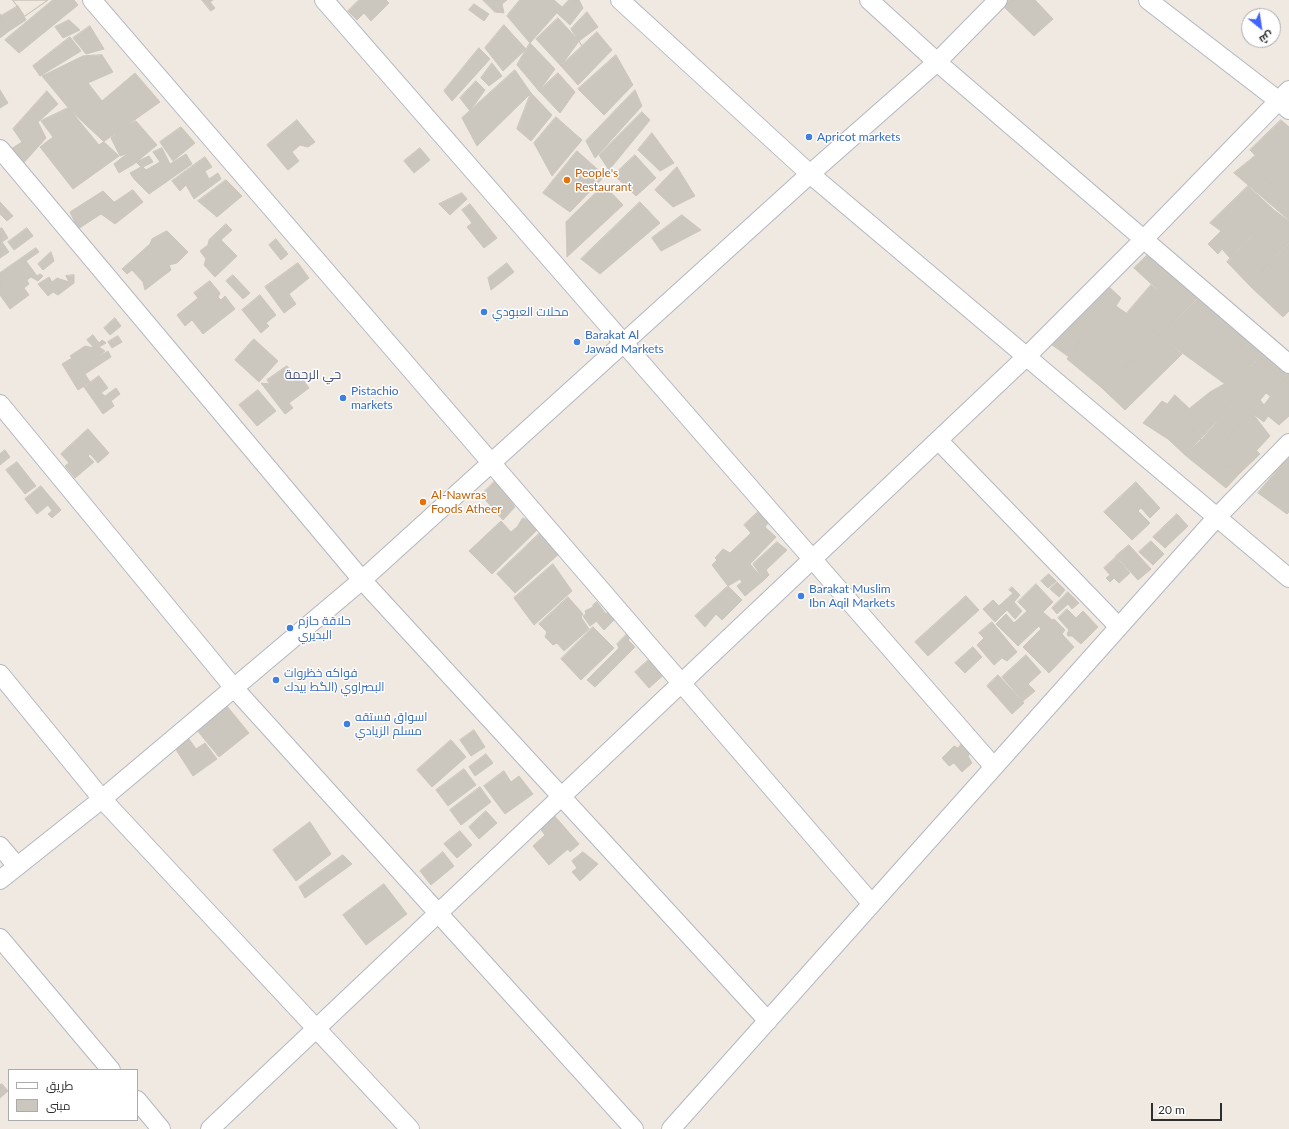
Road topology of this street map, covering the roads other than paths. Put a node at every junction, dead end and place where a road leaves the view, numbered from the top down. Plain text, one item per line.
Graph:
1 (92, 0) edge
2 (324, 0) edge
3 (620, 0) edge
4 (869, 0) edge
5 (998, 0) edge
6 (1148, 0) edge
7 (938, 62) junction
8 (1286, 101) edge
9 (0, 149) edge
10 (810, 174) junction
11 (1144, 239) junction
12 (624, 343) junction
13 (1026, 357) junction
14 (1289, 364) edge
15 (0, 404) edge
16 (938, 440) junction
17 (1289, 443) edge
18 (492, 463) junction
19 (1217, 517) junction
20 (813, 559) junction
21 (1289, 578) edge
22 (362, 580) junction
23 (1120, 627) junction
24 (0, 674) edge
25 (681, 683) junction
26 (234, 688) junction
27 (994, 767) junction
28 (562, 796) junction
29 (102, 799) junction
30 (0, 846) edge
31 (17, 866) junction
32 (0, 880) edge
33 (872, 904) junction
34 (438, 913) junction
35 (0, 938) edge
36 (768, 1020) junction
37 (316, 1028) junction
38 (110, 1069) edge
39 (138, 1101) edge
40 (161, 1129) edge
41 (210, 1129) edge
42 (410, 1129) edge
43 (634, 1129) edge
44 (671, 1129) edge

1 - 18 street
2 - 12 street
3 - 10 street
4 - 7 street
5 - 7 street
6 - 8 street
7 - 10 street
7 - 11 street
8 - 11 street
9 - 22 street
10 - 12 street
10 - 13 street
11 - 13 street
11 - 14 street
12 - 18 street
12 - 20 street
13 - 16 street
13 - 19 street
15 - 26 street
16 - 20 street
16 - 23 street
17 - 19 street
18 - 22 street
18 - 25 street
19 - 21 street
19 - 23 street
20 - 25 street
20 - 27 street
22 - 26 street
22 - 28 street
23 - 27 street
24 - 29 street
25 - 28 street
25 - 33 street
26 - 29 street
26 - 34 street
27 - 33 street
28 - 34 street
28 - 36 street
29 - 31 street
29 - 37 street
30 - 31 street
31 - 32 street
33 - 36 street
34 - 37 street
34 - 43 street
35 - 38 street
36 - 44 street
37 - 41 street
37 - 42 street
39 - 40 street

